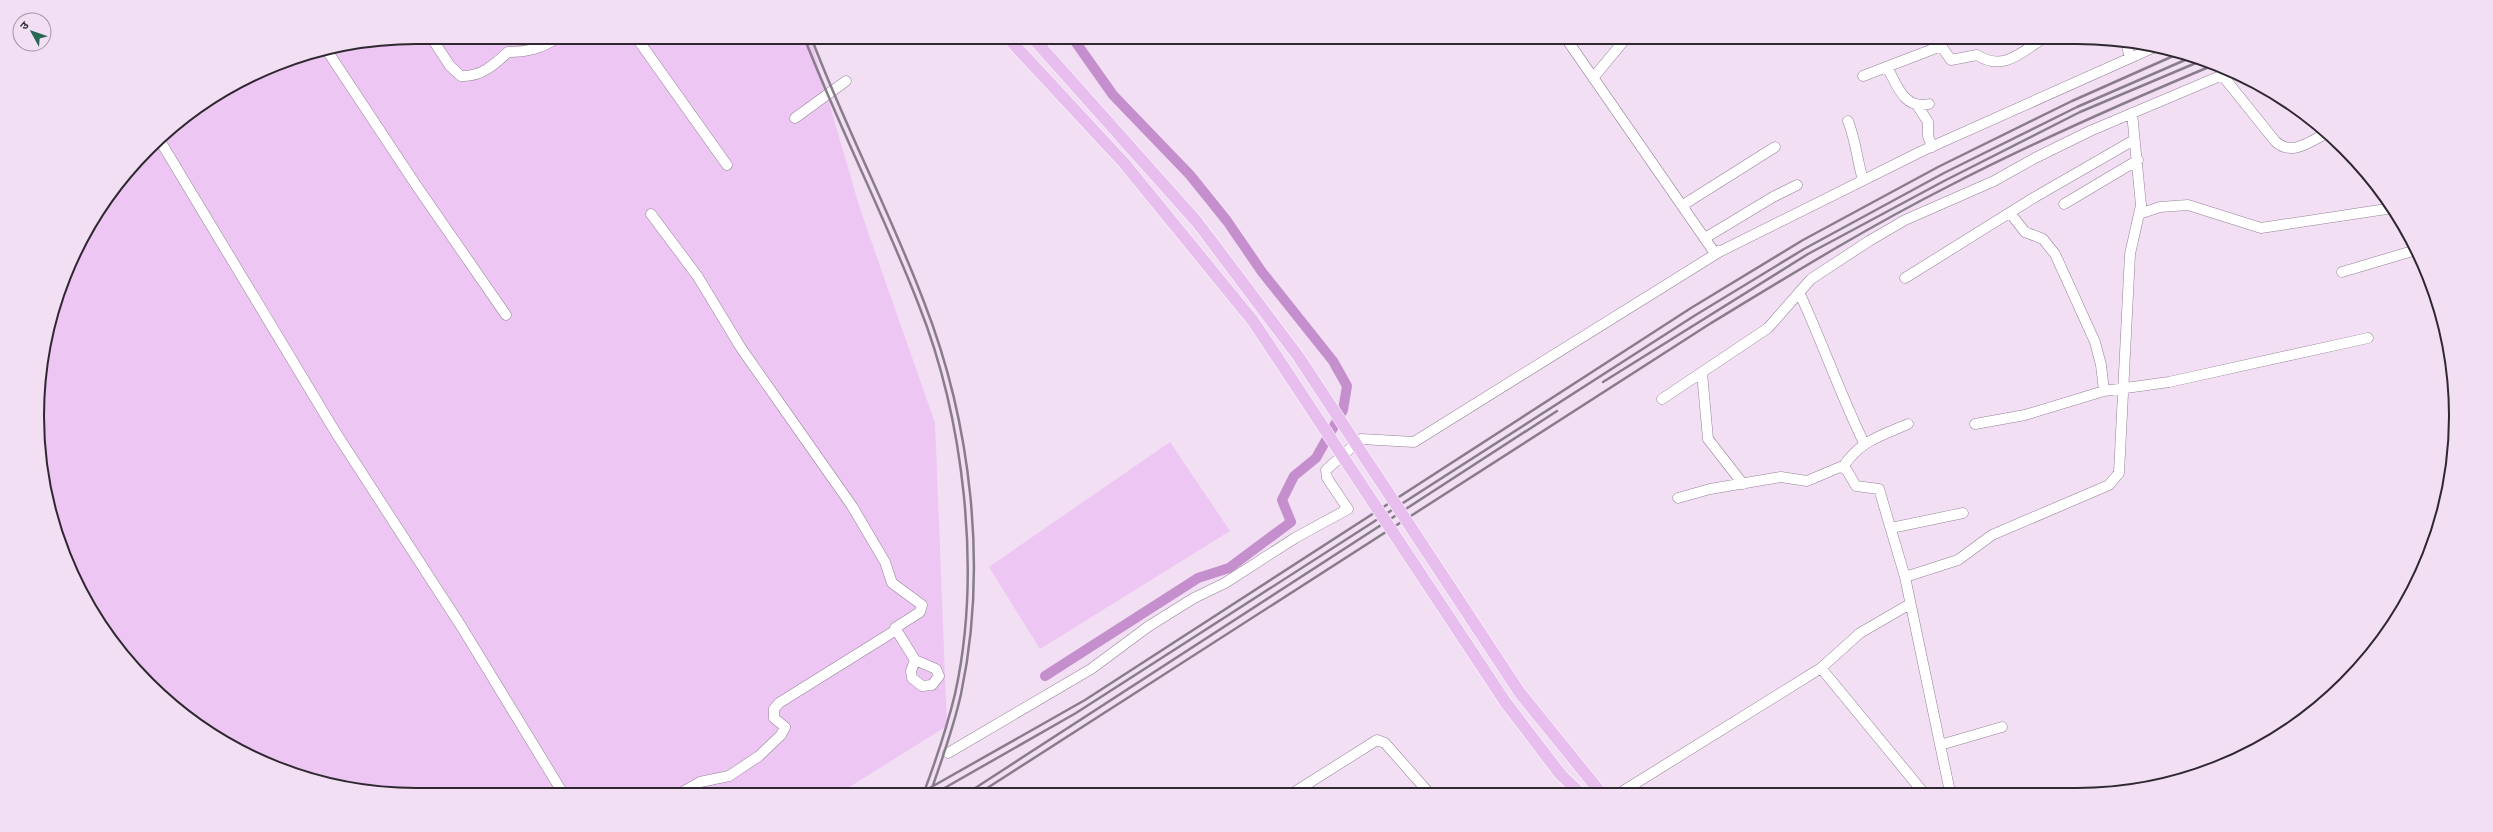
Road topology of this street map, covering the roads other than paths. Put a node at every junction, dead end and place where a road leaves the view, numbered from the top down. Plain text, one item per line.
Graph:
1 (436, 44) edge
2 (546, 44) edge
3 (641, 44) edge
4 (1014, 44) edge
5 (1038, 44) edge
6 (1570, 44) edge
7 (1621, 44) edge
8 (2033, 44) edge
9 (2127, 47) edge
10 (2147, 50) edge
11 (330, 54) edge
12 (2130, 58) junction
13 (1887, 67) junction
14 (2222, 75) joint
15 (1863, 76) dead end
16 (1594, 78) junction
17 (846, 81) dead end
18 (1929, 104) dead end
19 (1917, 105) junction
20 (2132, 113) junction
21 (794, 118) dead end
22 (1848, 122) dead end
23 (2321, 136) edge
24 (2134, 140) junction
25 (162, 144) edge
26 (1775, 146) dead end
27 (1932, 147) junction
28 (2138, 160) junction
29 (727, 165) dead end
30 (1863, 180) junction
31 (1797, 185) dead end
32 (2064, 204) dead end
33 (1682, 206) junction
34 (2386, 209) edge
35 (2010, 213) junction
36 (651, 214) dead end
37 (2139, 214) junction
38 (1705, 238) junction
39 (2411, 251) edge
40 (1719, 252) junction
41 (2342, 272) dead end
42 (1905, 278) dead end
43 (1799, 292) junction
44 (506, 315) dead end
45 (2368, 338) dead end
46 (1702, 372) junction
47 (2125, 389) junction
48 (2104, 391) junction
49 (1662, 399) dead end
50 (1908, 424) dead end
51 (1974, 424) dead end
52 (1864, 443) junction
53 (1843, 467) junction
54 (1743, 484) junction
55 (1678, 498) dead end
56 (1963, 513) dead end
57 (1891, 528) junction
58 (1905, 577) junction
59 (1910, 604) junction
60 (896, 630) junction
61 (915, 660) dead end
62 (1821, 668) junction
63 (2002, 728) dead end
64 (1940, 745) junction
65 (948, 752) dead end
66 (560, 788) edge
67 (690, 788) edge
68 (1301, 788) edge
69 (1425, 788) edge
70 (1575, 788) edge
71 (1597, 788) edge
72 (1637, 788) edge
73 (1920, 788) edge
74 (1949, 788) edge

1 - 2 street
3 - 29 street
4 - 70 main road, bridge
5 - 71 main road, bridge
6 - 16 street
7 - 16 street
8 - 13 street
9 - 12 street
10 - 12 street
11 - 44 street
12 - 27 street
13 - 15 street
13 - 19 street
14 - 20 street
14 - 23 street
16 - 33 street
17 - 21 street
18 - 19 street
19 - 27 street
20 - 24 street
20 - 43 street
22 - 30 street
24 - 28 street
24 - 35 street
25 - 66 street
26 - 33 street
27 - 30 street
28 - 32 street
28 - 37 street
30 - 40 street
31 - 38 street
33 - 38 street
34 - 37 street
35 - 42 street
35 - 48 street
36 - 60 street
37 - 47 street
38 - 40 street
39 - 41 street
40 - 65 street
43 - 46 street
43 - 52 street
45 - 47 street
46 - 49 street
46 - 54 street
47 - 48 street
47 - 58 street
48 - 51 street
50 - 52 street
52 - 53 street
53 - 54 street
53 - 57 street
54 - 55 street
56 - 57 street
57 - 58 street
58 - 59 street
59 - 62 street
59 - 64 street
60 - 61 street
60 - 67 street
62 - 72 street
62 - 73 street
63 - 64 street
64 - 74 street
68 - 69 street

